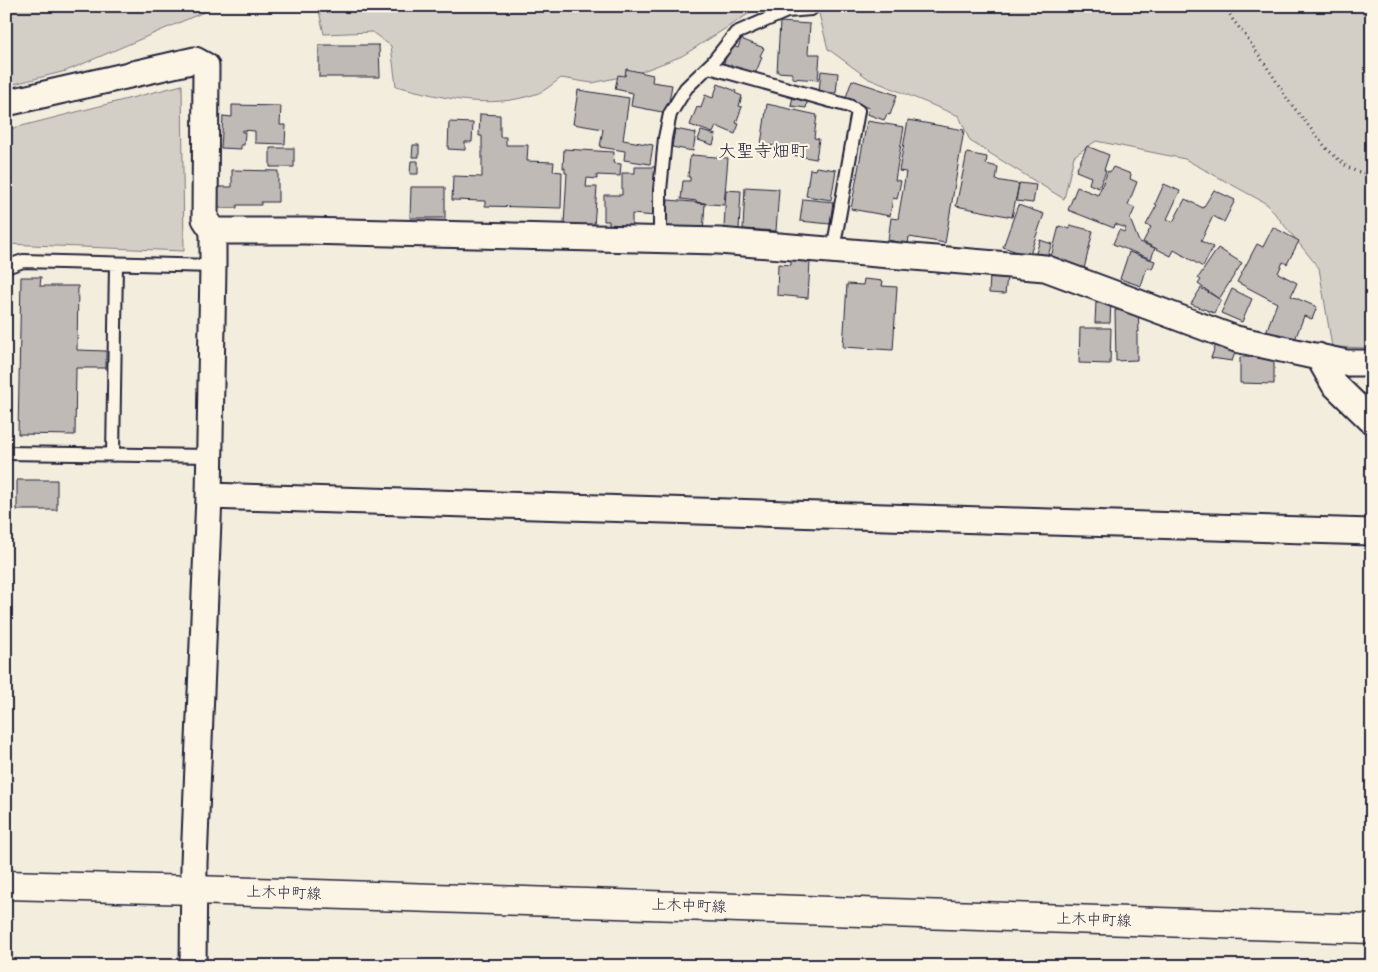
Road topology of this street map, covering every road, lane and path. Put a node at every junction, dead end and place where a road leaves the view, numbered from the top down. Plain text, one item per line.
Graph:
1 (1225, 6) edge
2 (811, 9) dead end
3 (709, 67) junction
4 (6, 103) edge
5 (1372, 172) edge
6 (214, 231) junction
7 (660, 239) junction
8 (833, 250) junction
9 (116, 264) junction
10 (213, 266) junction
11 (6, 268) edge
12 (1318, 356) junction
13 (1372, 363) edge
14 (1372, 421) edge
15 (6, 453) edge
16 (113, 455) junction
17 (210, 456) junction
18 (209, 496) junction
19 (1372, 532) edge
20 (6, 885) edge
21 (194, 890) junction
22 (1372, 930) edge
23 (193, 966) edge

1 - 5 path
2 - 3 lane
3 - 7 lane
3 - 8 lane
4 - 6 street
6 - 7 street
6 - 10 street
7 - 8 street
8 - 12 street
9 - 10 lane
9 - 11 lane
9 - 16 lane
10 - 17 street
12 - 13 street
12 - 14 street
15 - 16 lane
16 - 17 lane
17 - 18 street
18 - 19 street
18 - 21 street
20 - 21 main road, 上木中町線
21 - 22 main road, 上木中町線
21 - 23 street

